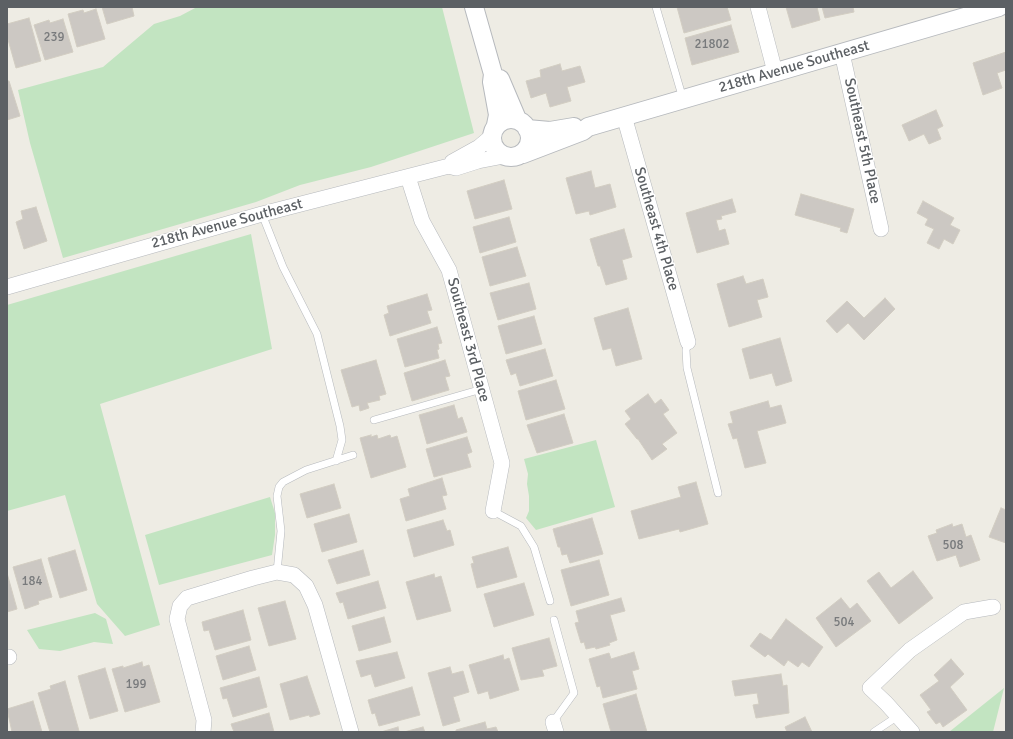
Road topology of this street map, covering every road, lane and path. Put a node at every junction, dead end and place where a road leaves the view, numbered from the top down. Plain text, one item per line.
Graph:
1 (474, 7) edge
2 (656, 7) edge
3 (758, 7) edge
4 (999, 7) edge
5 (842, 53) junction
6 (775, 72) junction
7 (493, 74) junction
8 (683, 99) junction
9 (624, 116) junction
10 (522, 124) junction
11 (588, 127) junction
12 (494, 131) junction
13 (523, 154) junction
14 (504, 156) junction
15 (449, 166) junction
16 (408, 176) junction
17 (262, 214) junction
18 (881, 229) dead end
19 (7, 287) edge
20 (688, 342) joint
21 (482, 389) junction
22 (374, 420) dead end
23 (353, 455) dead end
24 (336, 461) junction
25 (718, 493) dead end
26 (493, 511) joint
27 (277, 572) junction
28 (550, 601) dead end
29 (993, 606) dead end
30 (554, 620) dead end
31 (898, 716) junction
32 (554, 727) edge
33 (203, 732) edge
34 (350, 732) edge
35 (874, 732) edge
36 (912, 732) edge

1 - 7 street
2 - 8 lane
3 - 6 street
4 - 5 street, 218th Avenue Southeast
5 - 6 street, 218th Avenue Southeast
5 - 18 street, Southeast 5th Place
6 - 8 street, 218th Avenue Southeast
7 - 10 street
7 - 12 street
8 - 9 street, 218th Avenue Southeast
9 - 11 street, 218th Avenue Southeast
9 - 20 street, Southeast 4th Place
10 - 11 street, 218th Avenue Southeast
10 - 12 street
10 - 13 street
11 - 13 street, 218th Avenue Southeast
12 - 14 street
12 - 15 street, 218th Avenue Southeast
13 - 14 street
14 - 15 street, 218th Avenue Southeast
15 - 16 street, 218th Avenue Southeast
16 - 17 street, 218th Avenue Southeast
16 - 21 street, Southeast 3rd Place
17 - 19 street, 218th Avenue Southeast
17 - 24 lane
20 - 25 lane
21 - 22 lane
21 - 26 street, Southeast 3rd Place
23 - 24 lane
24 - 27 lane
26 - 28 lane
27 - 33 street
27 - 34 street
29 - 31 street
30 - 32 lane
31 - 35 lane
31 - 36 street

